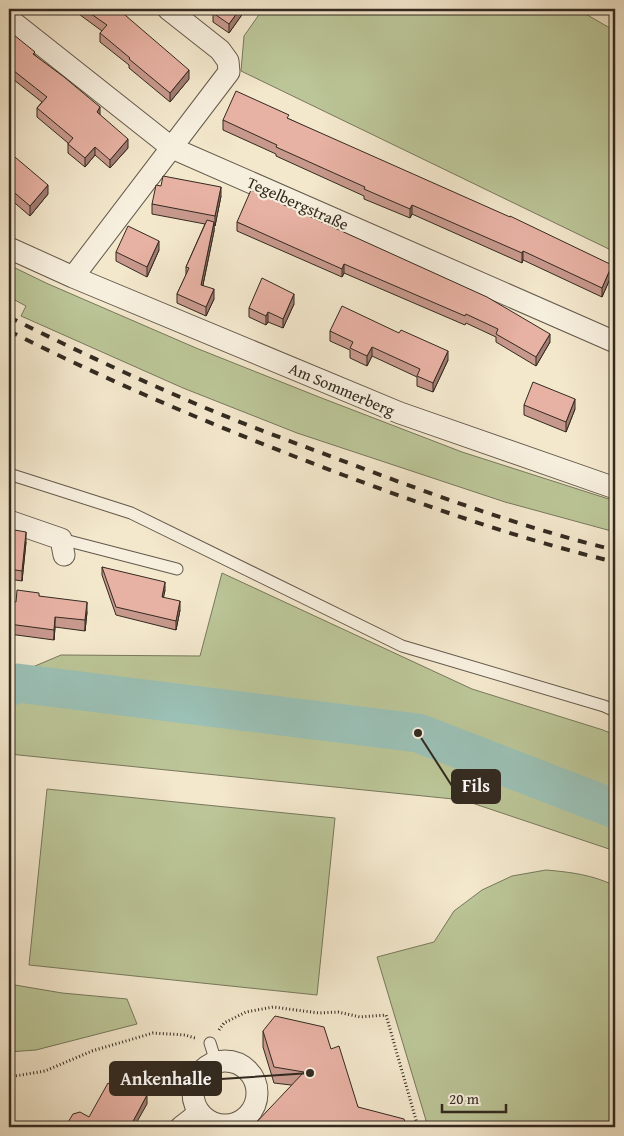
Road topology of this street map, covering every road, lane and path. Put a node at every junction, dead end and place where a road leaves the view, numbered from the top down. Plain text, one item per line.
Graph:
1 (168, 9) edge
2 (9, 19) edge
3 (172, 148) junction
4 (9, 248) edge
5 (73, 277) junction
6 (615, 342) edge
7 (9, 474) edge
8 (615, 488) edge
9 (9, 521) edge
10 (62, 547) joint
11 (177, 569) dead end
12 (615, 711) edge
13 (213, 1052) junction
14 (9, 1077) edge
15 (199, 1113) junction
16 (181, 1127) edge
17 (418, 1127) edge

1 - 3 street
2 - 3 street, Tegelbergstraße
3 - 5 street
3 - 6 street, Tegelbergstraße
4 - 5 street, Am Sommerberg
5 - 8 street, Am Sommerberg
7 - 12 lane
9 - 10 street
10 - 11 lane
13 - 14 path
13 - 15 street
13 - 15 street
13 - 17 path
15 - 16 street

